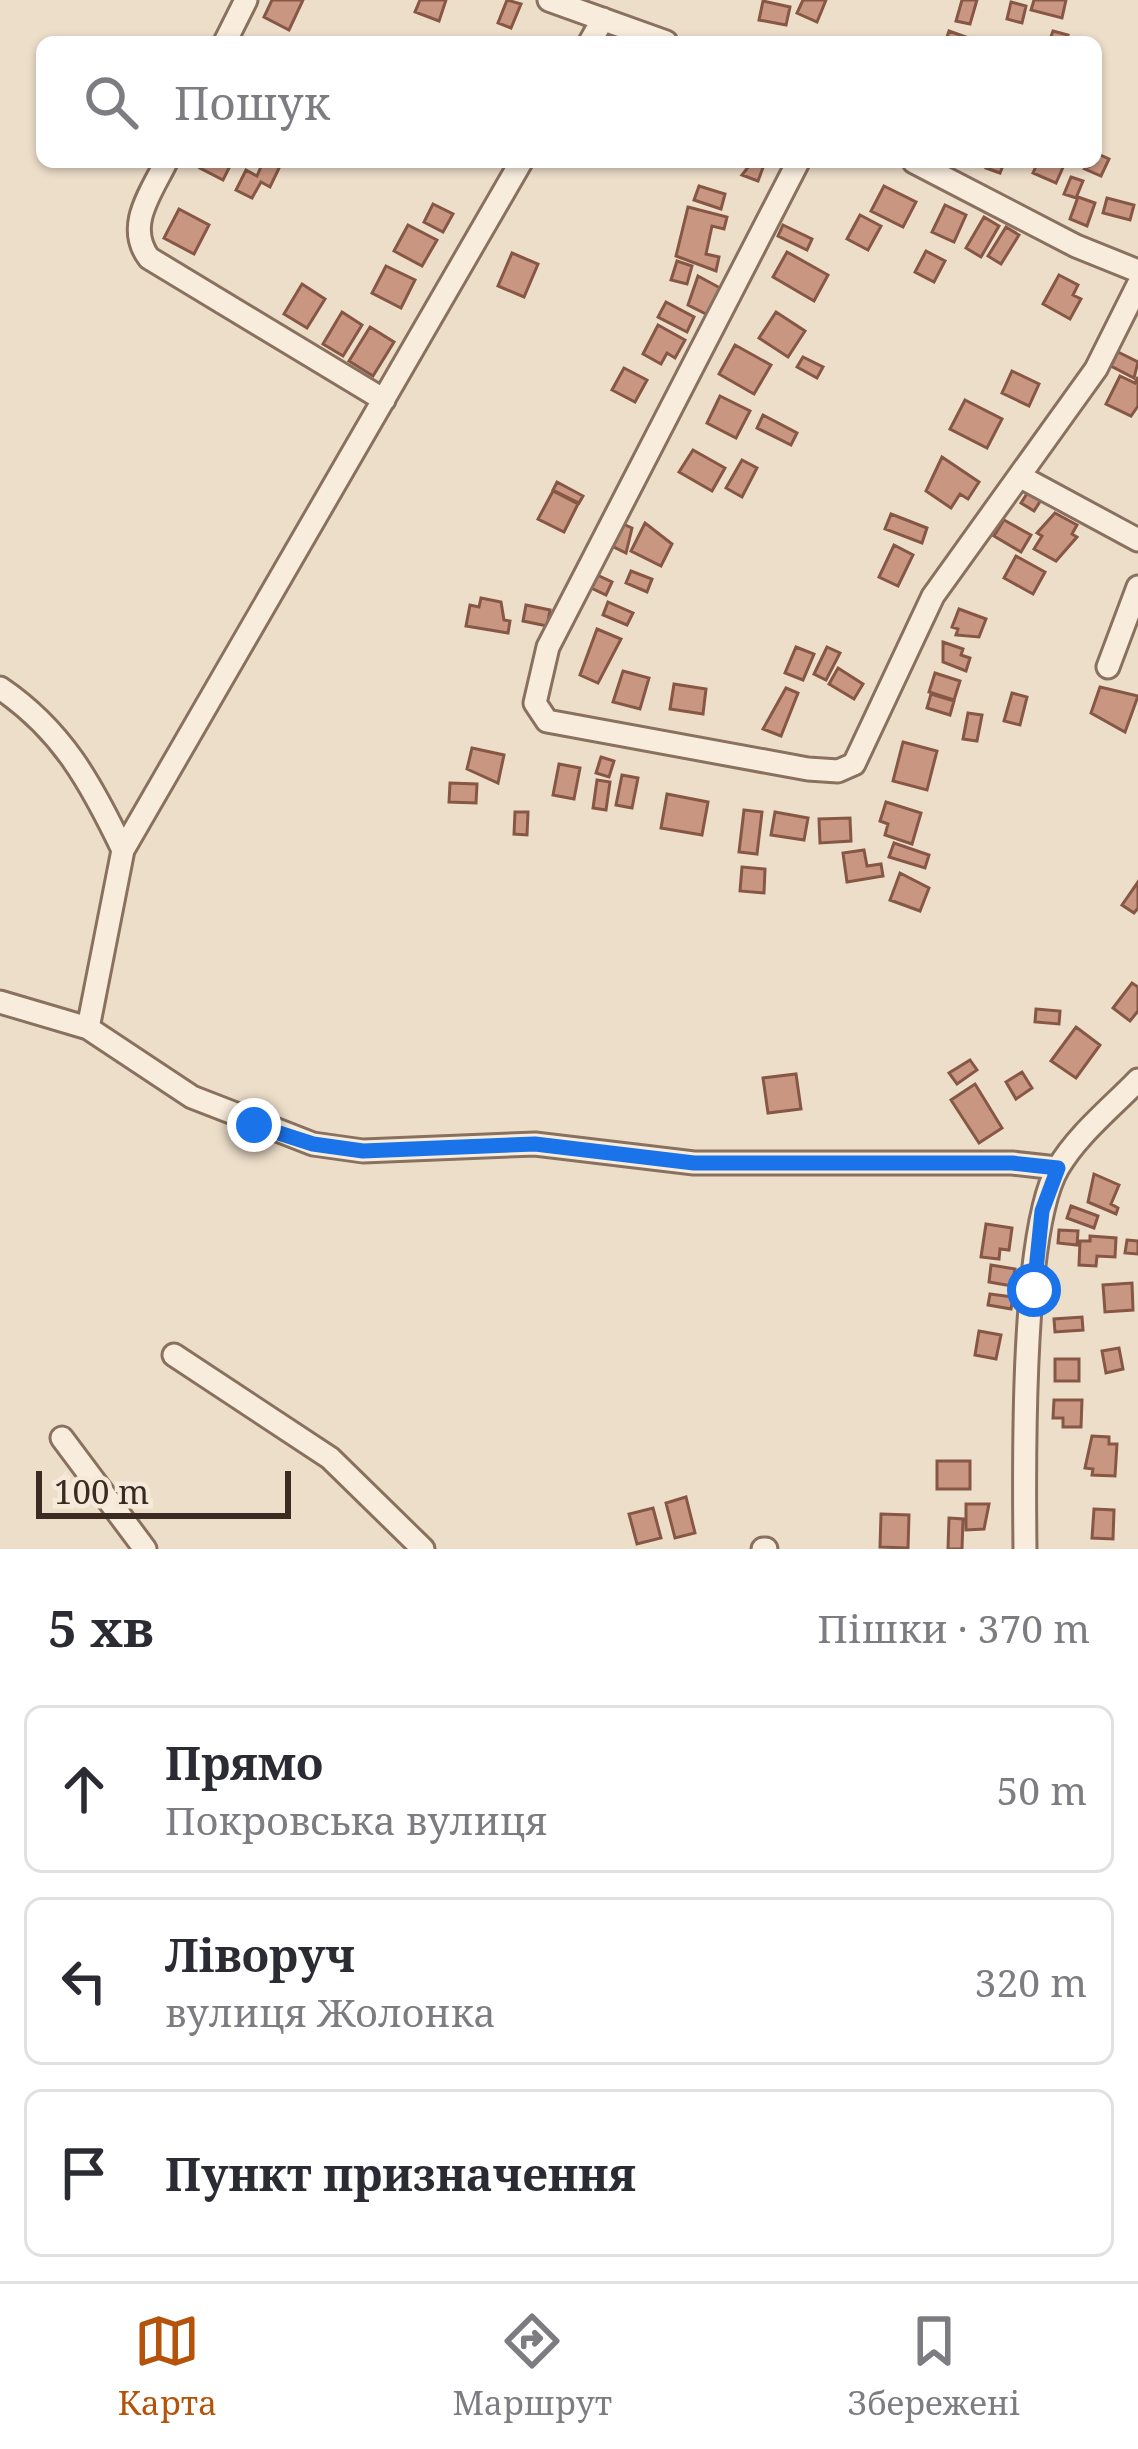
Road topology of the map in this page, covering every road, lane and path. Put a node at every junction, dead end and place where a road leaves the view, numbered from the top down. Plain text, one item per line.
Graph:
1 (246, 0) edge
2 (548, 0) edge
3 (603, 20) junction
4 (228, 36) edge
5 (594, 36) edge
6 (649, 36) edge
7 (163, 168) edge
8 (518, 168) edge
9 (795, 168) edge
10 (926, 168) edge
11 (1138, 271) edge
12 (1138, 285) edge
13 (384, 400) junction
14 (1023, 478) junction
15 (1138, 540) edge
16 (1138, 587) edge
17 (1108, 667) dead end
18 (0, 688) edge
19 (123, 850) junction
20 (0, 1003) edge
21 (88, 1028) junction
22 (1138, 1080) edge
23 (1058, 1168) junction
24 (174, 1355) dead end
25 (62, 1438) dead end
26 (145, 1549) edge
27 (423, 1549) edge
28 (1024, 1549) edge

1 - 4 street
2 - 3 street
3 - 5 street
3 - 6 street
7 - 13 street
8 - 13 street
9 - 14 street
10 - 11 street
12 - 14 street
13 - 19 street
14 - 15 street
16 - 17 street
18 - 19 street
19 - 21 street
20 - 21 street
21 - 23 street
22 - 23 street
23 - 28 street
24 - 27 street
25 - 26 street

